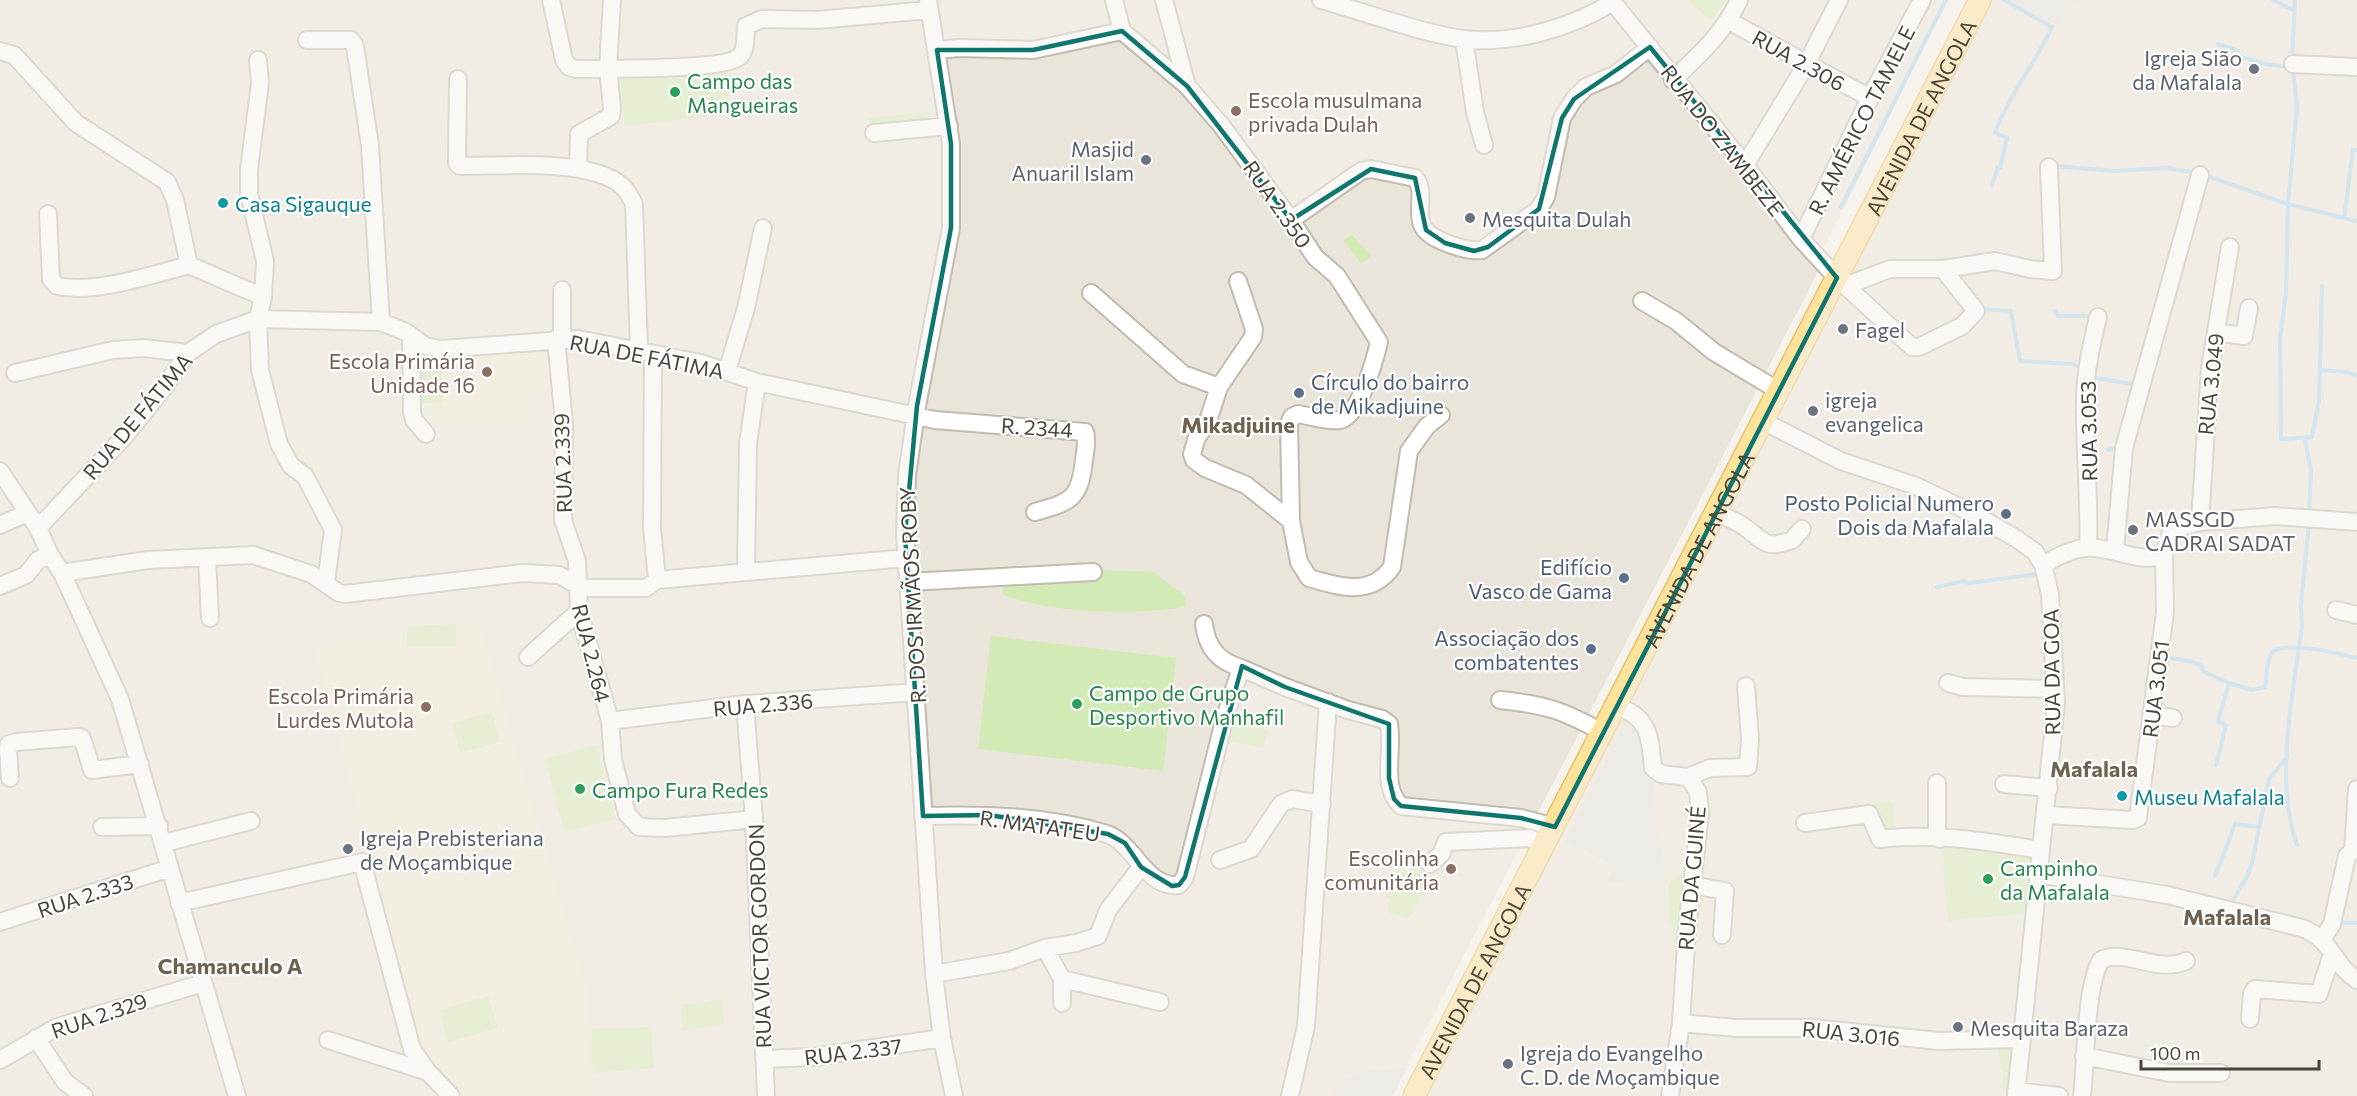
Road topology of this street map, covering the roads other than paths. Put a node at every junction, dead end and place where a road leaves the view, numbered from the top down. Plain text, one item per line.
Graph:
1 (551, 0) edge
2 (612, 0) edge
3 (1114, 0) edge
4 (1164, 0) edge
5 (1321, 0) edge
6 (1739, 0) edge
7 (1839, 0) edge
8 (1922, 0) edge
9 (1980, 0) edge
10 (1612, 1) edge
11 (929, 5) edge
12 (1729, 21) junction
13 (1122, 31) junction
14 (1464, 39) junction
15 (307, 40) dead end
16 (1650, 47) junction
17 (937, 50) junction
18 (0, 51) edge
19 (258, 60) dead end
20 (1806, 64) junction
21 (2293, 64) dead end
22 (2357, 67) edge
23 (608, 68) junction
24 (458, 79) dead end
25 (1674, 80) junction
26 (1187, 86) junction
27 (1870, 98) junction
28 (949, 126) junction
29 (874, 133) dead end
30 (1484, 145) dead end
31 (1744, 165) junction
32 (2049, 167) dead end
33 (578, 168) junction
34 (2200, 175) dead end
35 (48, 214) dead end
36 (1291, 220) junction
37 (763, 228) dead end
38 (1801, 239) junction
39 (2230, 247) dead end
40 (189, 265) junction
41 (1943, 269) junction
42 (1238, 281) dead end
43 (1841, 282) junction
44 (562, 290) dead end
45 (1091, 293) dead end
46 (263, 297) junction
47 (1642, 301) dead end
48 (2249, 308) dead end
49 (2098, 317) dead end
50 (258, 320) junction
51 (381, 322) junction
52 (2216, 332) junction
53 (411, 337) junction
54 (559, 339) junction
55 (646, 352) junction
56 (188, 353) junction
57 (727, 371) junction
58 (15, 374) dead end
59 (756, 382) junction
60 (1219, 387) junction
61 (1779, 391) junction
62 (915, 415) junction
63 (1441, 415) dead end
64 (1763, 421) junction
65 (426, 434) dead end
66 (0, 471) edge
67 (1035, 512) dead end
68 (27, 513) junction
69 (1716, 513) junction
70 (1291, 521) junction
71 (2200, 522) junction
72 (2357, 522) edge
73 (0, 525) edge
74 (38, 528) junction
75 (1802, 529) dead end
76 (2017, 538) junction
77 (2082, 548) junction
78 (2115, 550) junction
79 (2164, 554) junction
80 (50, 555) junction
81 (207, 557) junction
82 (907, 558) junction
83 (2043, 565) junction
84 (746, 572) junction
85 (1093, 572) dead end
86 (62, 573) junction
87 (657, 580) junction
88 (326, 582) junction
89 (909, 582) junction
90 (578, 585) junction
91 (0, 586) edge
92 (2336, 610) dead end
93 (579, 611) junction
94 (2357, 615) edge
95 (210, 618) dead end
96 (1204, 624) dead end
97 (528, 657) dead end
98 (1241, 668) junction
99 (1948, 683) dead end
100 (1746, 686) dead end
101 (2055, 688) junction
102 (917, 692) junction
103 (1500, 700) dead end
104 (1328, 702) junction
105 (745, 704) junction
106 (1618, 707) junction
107 (2152, 715) junction
108 (2172, 717) dead end
109 (610, 721) junction
110 (1604, 733) junction
111 (140, 764) junction
112 (1688, 777) junction
113 (10, 778) dead end
114 (1937, 783) dead end
115 (2004, 784) dead end
116 (2049, 788) junction
117 (2357, 789) edge
118 (1322, 804) junction
119 (2046, 815) junction
120 (923, 816) junction
121 (754, 819) junction
122 (251, 821) dead end
123 (1805, 823) dead end
124 (159, 826) junction
125 (102, 827) dead end
126 (1551, 835) junction
127 (1940, 838) junction
128 (164, 843) junction
129 (2041, 850) junction
130 (1220, 860) dead end
131 (1430, 864) dead end
132 (1141, 867) junction
133 (170, 868) junction
134 (2038, 874) junction
135 (1692, 885) junction
136 (178, 903) junction
137 (0, 922) edge
138 (1722, 935) dead end
139 (2323, 938) junction
140 (1045, 948) junction
141 (2332, 954) junction
142 (2186, 961) dead end
143 (934, 974) junction
144 (1062, 979) junction
145 (2357, 980) edge
146 (204, 983) junction
147 (1160, 1002) dead end
148 (1062, 1003) dead end
149 (2250, 1019) dead end
150 (1681, 1023) junction
151 (36, 1038) junction
152 (942, 1038) junction
153 (2021, 1039) junction
154 (328, 1040) dead end
155 (2084, 1056) junction
156 (764, 1059) junction
157 (0, 1060) edge
158 (428, 1072) junction
159 (2221, 1073) dead end
160 (952, 1093) edge
161 (2016, 1093) edge
162 (445, 1094) edge
163 (80, 1095) edge
164 (237, 1096) edge
165 (766, 1096) edge
166 (1290, 1096) edge
167 (1414, 1096) edge
168 (1670, 1096) edge
169 (2060, 1096) edge
170 (2082, 1096) edge

1 - 23 street
2 - 23 street
3 - 13 street
4 - 26 street, RUA 2.350
5 - 14 street
6 - 12 street
7 - 20 street
8 - 27 street, R. AMÉRICO TAMELE
9 - 43 main road, AVENIDA DE ANGOLA
10 - 14 street
10 - 16 street, RUA DO ZAMBEZE
11 - 17 street, R. DOS IRMÃOS ROBY
11 - 23 street
12 - 20 street, RUA 2.306
12 - 25 street
13 - 17 street
13 - 26 street
14 - 30 street
15 - 51 street
16 - 25 street, RUA DO ZAMBEZE
16 - 36 street
17 - 28 street, R. DOS IRMÃOS ROBY
18 - 40 street
19 - 46 street
20 - 27 street, RUA 2.306
20 - 31 street
21 - 22 street
23 - 33 street
24 - 33 street
25 - 31 street, RUA DO ZAMBEZE
26 - 36 street, RUA 2.350
27 - 38 street, R. AMÉRICO TAMELE
28 - 29 street
28 - 62 street, R. DOS IRMÃOS ROBY
31 - 38 street, RUA DO ZAMBEZE
32 - 41 street
33 - 55 street
34 - 78 street
35 - 40 street
36 - 70 street, RUA 2.350
37 - 57 street
38 - 43 street, RUA DO ZAMBEZE
39 - 52 street, RUA 3.049
40 - 46 street
41 - 43 street
41 - 43 street, RUA DO ZAMBEZE
42 - 60 street
43 - 61 main road, AVENIDA DE ANGOLA
44 - 54 street, RUA 2.339
45 - 60 street
46 - 50 street
47 - 61 street
48 - 52 street
49 - 77 street, RUA 3.053
50 - 51 street, RUA DE FÁTIMA
50 - 56 street, RUA DE FÁTIMA
50 - 88 street
51 - 53 street, RUA DE FÁTIMA
52 - 71 street, RUA 3.049
53 - 54 street, RUA DE FÁTIMA
53 - 65 street
54 - 55 street, RUA DE FÁTIMA
54 - 90 street, RUA 2.339
55 - 57 street, RUA DE FÁTIMA
55 - 87 street
56 - 58 street
56 - 74 street, RUA DE FÁTIMA
57 - 59 street, RUA DE FÁTIMA
59 - 62 street, RUA DE FÁTIMA
59 - 84 street
60 - 70 street
61 - 64 main road, AVENIDA DE ANGOLA
62 - 67 street, R. 2344
62 - 82 street, R. DOS IRMÃOS ROBY
63 - 70 street
64 - 69 main road, AVENIDA DE ANGOLA
64 - 76 street, RUA DA GOA
66 - 68 street
68 - 73 street
68 - 74 street
69 - 75 street
69 - 106 main road, AVENIDA DE ANGOLA
71 - 72 street
71 - 79 street
74 - 80 street
76 - 77 street
76 - 83 street, RUA DA GOA
77 - 78 street
77 - 83 street
78 - 79 street
79 - 107 street, RUA 3.051
80 - 86 street
80 - 91 street
81 - 86 street
81 - 88 street
81 - 95 street
82 - 84 street
82 - 89 street, R. DOS IRMÃOS ROBY
83 - 101 street, RUA DA GOA
84 - 87 street
85 - 89 street
86 - 111 street
87 - 90 street
88 - 90 street
89 - 102 street, R. DOS IRMÃOS ROBY
90 - 93 street, RUA 2.264
92 - 94 street
93 - 97 street
93 - 109 street, RUA 2.264
96 - 98 street
98 - 104 street
98 - 132 street
99 - 101 street
100 - 112 street
101 - 116 street, RUA DA GOA
102 - 105 street, RUA 2.336
102 - 120 street, R. DOS IRMÃOS ROBY
103 - 110 street
104 - 118 street
104 - 126 street
105 - 109 street, RUA 2.336
105 - 121 street, RUA VICTOR GORDON
106 - 110 main road, AVENIDA DE ANGOLA
106 - 112 street, RUA DA GUINÉ
107 - 108 street
107 - 119 street, RUA 3.051
109 - 121 street, RUA 2.264
110 - 126 main road, AVENIDA DE ANGOLA
111 - 113 street
111 - 124 street
112 - 135 street, RUA DA GUINÉ
114 - 127 street
115 - 116 street
116 - 119 street, RUA DA GOA
117 - 139 street
118 - 130 street
118 - 166 street
119 - 129 street, RUA DA GOA
120 - 132 street, R. MATATEU
120 - 143 street, R. DOS IRMÃOS ROBY
121 - 156 street, RUA VICTOR GORDON
122 - 128 street
123 - 127 street
124 - 125 street
124 - 128 street
126 - 131 street
126 - 167 main road, AVENIDA DE ANGOLA
127 - 129 street
128 - 133 street
129 - 134 street, RUA DA GOA
132 - 140 street
133 - 136 street
133 - 137 street, RUA 2.333
134 - 139 street
134 - 153 street, RUA DA GOA
135 - 138 street
135 - 150 street, RUA DA GUINÉ
136 - 146 street
136 - 158 street
139 - 141 street
140 - 143 street
140 - 144 street
141 - 145 street
141 - 149 street
142 - 155 street
143 - 152 street, R. DOS IRMÃOS ROBY
144 - 147 street
144 - 148 street
146 - 151 street, RUA 2.329
146 - 164 street
150 - 153 street, RUA 3.016
150 - 168 street, RUA DA GUINÉ
151 - 157 street, RUA 2.329
151 - 163 street
152 - 156 street, RUA 2.337
152 - 160 street, R. DOS IRMÃOS ROBY
153 - 161 street, RUA DA GOA
154 - 158 street
155 - 159 street
155 - 170 street
156 - 165 street, RUA VICTOR GORDON
158 - 162 street
161 - 169 street

